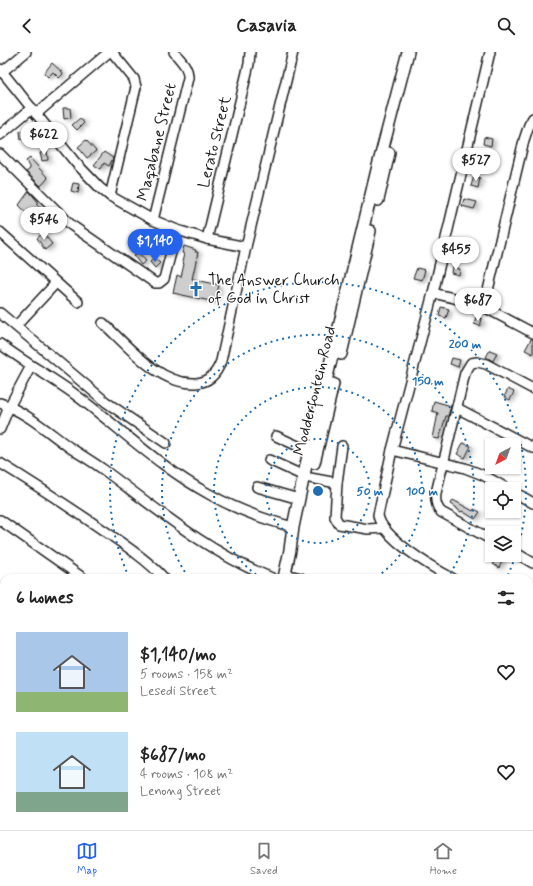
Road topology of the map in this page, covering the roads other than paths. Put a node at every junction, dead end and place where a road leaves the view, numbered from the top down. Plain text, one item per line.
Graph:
1 (26, 52) edge
2 (111, 52) edge
3 (174, 52) edge
4 (250, 52) edge
5 (293, 52) edge
6 (408, 52) edge
7 (414, 52) edge
8 (490, 52) edge
9 (1, 71) edge
10 (34, 111) junction
11 (533, 118) edge
12 (0, 135) edge
13 (0, 154) edge
14 (110, 196) junction
15 (153, 220) junction
16 (177, 230) junction
17 (0, 232) edge
18 (207, 239) junction
19 (246, 247) junction
20 (56, 283) junction
21 (433, 293) junction
22 (78, 302) dead end
23 (484, 307) junction
24 (0, 313) edge
25 (103, 323) dead end
26 (16, 326) junction
27 (533, 333) edge
28 (0, 344) edge
29 (31, 366) junction
30 (533, 389) edge
31 (0, 403) edge
32 (9, 406) junction
33 (457, 408) junction
34 (0, 429) edge
35 (276, 436) dead end
36 (166, 443) dead end
37 (342, 446) dead end
38 (533, 448) edge
39 (392, 450) junction
40 (309, 451) junction
41 (269, 460) dead end
42 (0, 463) edge
43 (444, 463) junction
44 (307, 477) junction
45 (495, 482) edge
46 (337, 483) junction
47 (257, 487) dead end
48 (521, 496) edge
49 (299, 499) junction
50 (533, 503) edge
51 (0, 520) edge
52 (293, 527) junction
53 (384, 528) junction
54 (485, 536) edge
55 (290, 550) junction
56 (521, 556) edge
57 (533, 563) edge
58 (78, 574) edge
59 (159, 574) edge
60 (262, 574) edge
61 (285, 574) edge
62 (445, 574) edge

1 - 9 street
2 - 10 street
2 - 14 street
3 - 15 street, Maqabane Street
4 - 18 street, Lerato Street
5 - 19 street
6 - 40 main road, Modderfontein Road
7 - 44 main road, Modderfontein Road
8 - 21 street
9 - 10 street
10 - 12 street
10 - 14 street
11 - 23 street
13 - 16 street
14 - 15 street
15 - 16 street
16 - 18 street
17 - 20 street
18 - 19 street
19 - 25 street
20 - 22 street
20 - 26 street
21 - 23 street
21 - 39 street
23 - 27 street
24 - 26 street
26 - 36 street
28 - 29 street
29 - 32 street
29 - 52 street
30 - 33 street
31 - 32 street
32 - 34 street
32 - 60 street
33 - 38 street
33 - 43 street
35 - 40 street
37 - 46 street
39 - 43 street
39 - 53 street
40 - 44 main road, Modderfontein Road
41 - 44 street
42 - 59 street
43 - 45 street
43 - 54 street
44 - 46 street
44 - 49 main road, Modderfontein Road
44 - 55 main road, Modderfontein Road
46 - 53 street
47 - 49 street
48 - 50 street
49 - 52 main road, Modderfontein Road
51 - 58 street
52 - 55 main road, Modderfontein Road
53 - 62 street
55 - 61 main road, Modderfontein Road
56 - 57 street

